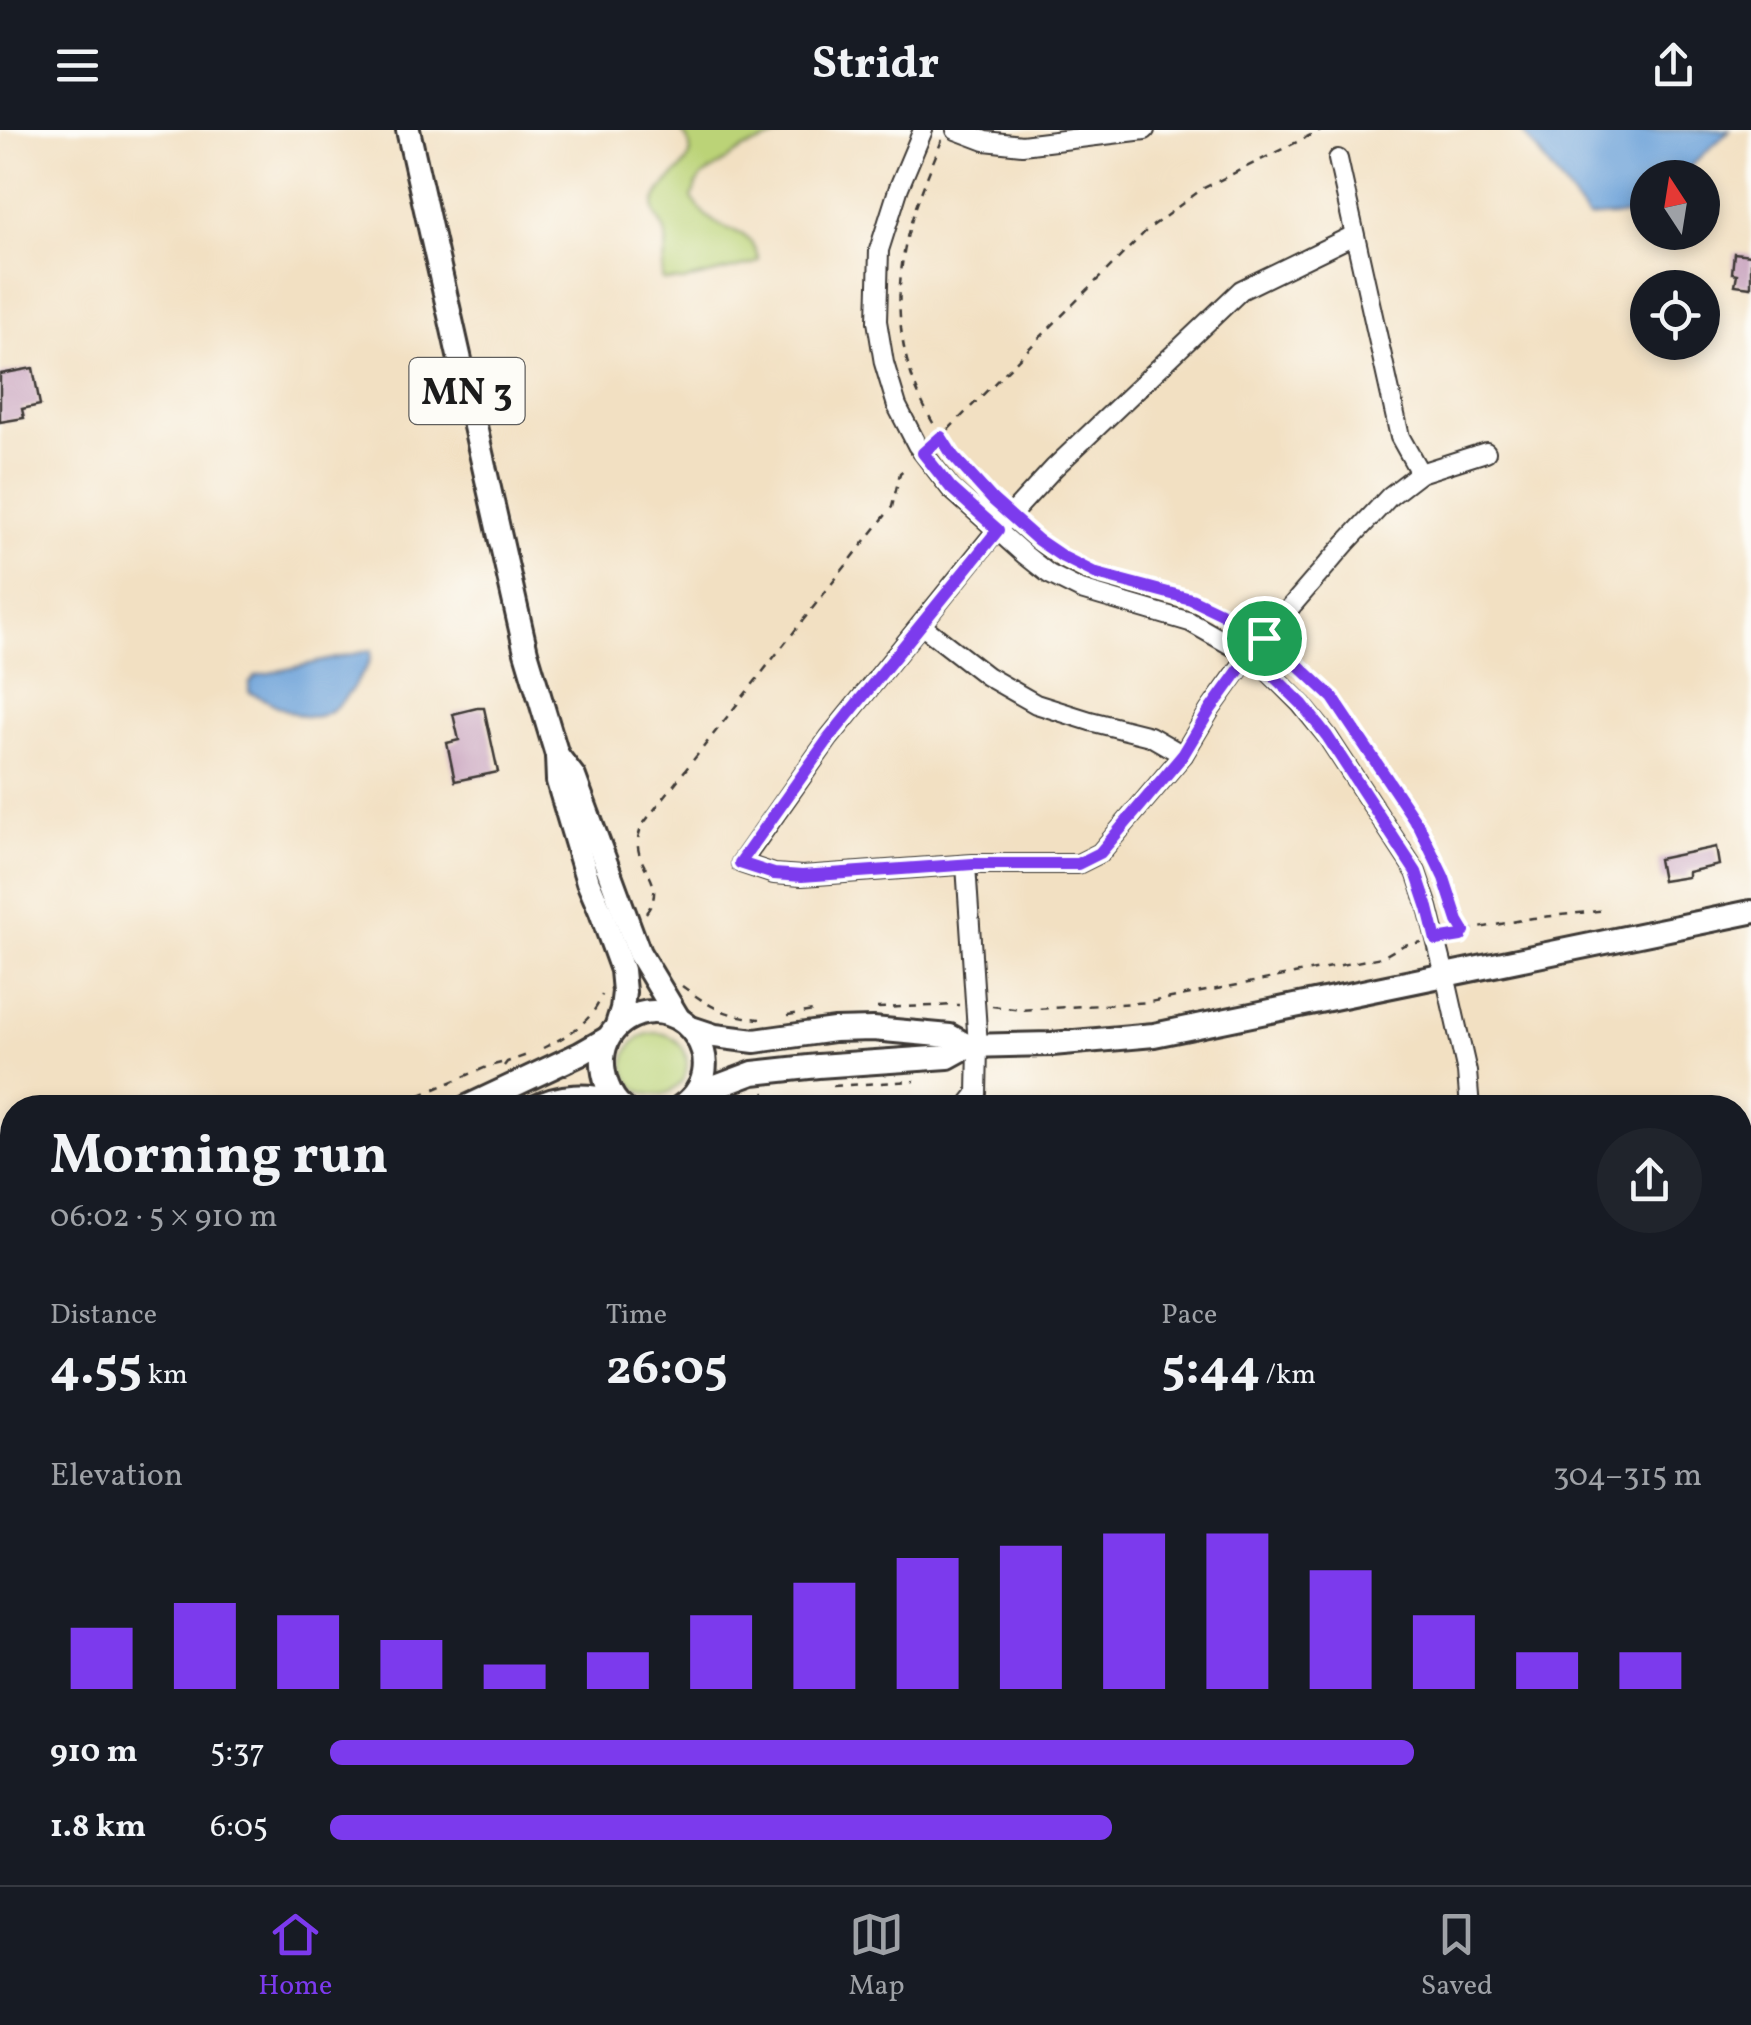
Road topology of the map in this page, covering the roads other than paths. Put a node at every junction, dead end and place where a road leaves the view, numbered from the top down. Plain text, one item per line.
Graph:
1 (408, 130) edge
2 (923, 130) edge
3 (956, 130) edge
4 (1145, 130) edge
5 (1338, 159) dead end
6 (1354, 235) junction
7 (1486, 452) dead end
8 (1420, 473) junction
9 (998, 530) junction
10 (921, 625) junction
11 (1249, 656) junction
12 (557, 755) junction
13 (1183, 755) junction
14 (966, 864) junction
15 (1751, 912) edge
16 (1445, 975) junction
17 (684, 1023) junction
18 (612, 1032) junction
19 (973, 1046) junction
20 (493, 1095) edge
21 (615, 1095) edge
22 (693, 1095) edge
23 (705, 1095) edge
24 (976, 1095) edge
25 (1469, 1095) edge

1 - 12 main road, MN 3
2 - 9 street
3 - 4 street
5 - 6 street
6 - 8 street
6 - 9 street
7 - 8 street
8 - 11 street
9 - 10 street
9 - 11 street
10 - 13 street
10 - 14 street
11 - 13 street
11 - 16 street
12 - 17 main road, MN 3
12 - 18 main road, MN 3
13 - 14 street
14 - 19 street
15 - 16 main road
16 - 19 main road
16 - 25 street
17 - 18 main road
17 - 19 main road
17 - 22 main road
18 - 20 main road
18 - 21 main road
19 - 23 main road
19 - 24 street

